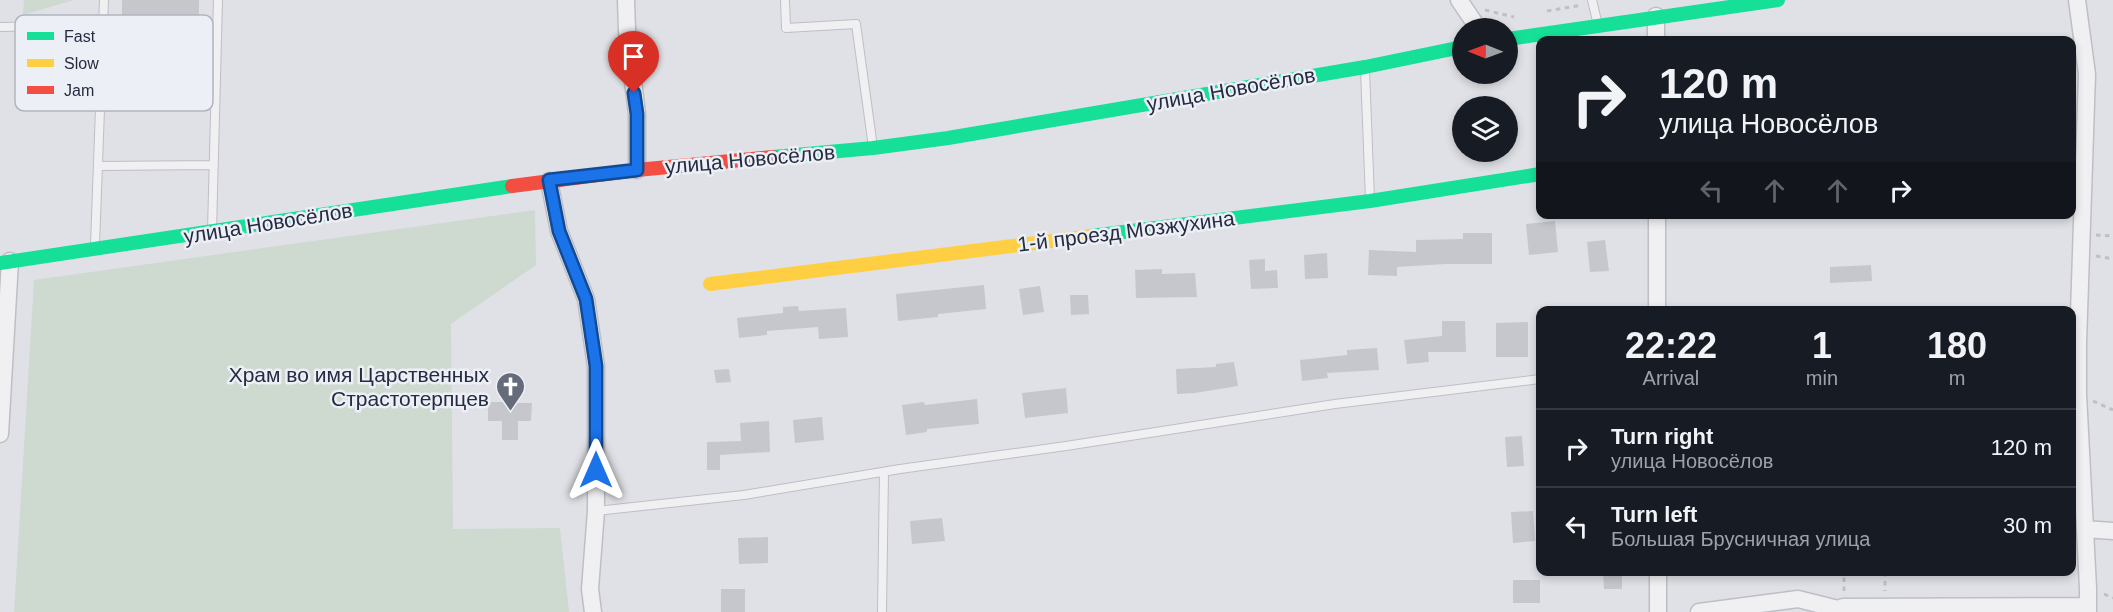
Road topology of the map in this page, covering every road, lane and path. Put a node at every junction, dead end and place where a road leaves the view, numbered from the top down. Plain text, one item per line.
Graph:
1 (104, 0) edge
2 (218, 0) edge
3 (626, 0) edge
4 (785, 0) edge
5 (1459, 0) edge
6 (1778, 0) edge
7 (2077, 0) edge
8 (1592, 1) edge
9 (1482, 9) dead end
10 (1537, 13) dead end
11 (103, 15) edge
12 (1656, 16) junction
13 (1515, 17) dead end
14 (1471, 18) edge
15 (1598, 25) junction
16 (0, 27) edge
17 (15, 27) edge
18 (1656, 36) edge
19 (1518, 37) edge
20 (1452, 49) edge
21 (1365, 67) junction
22 (100, 111) edge
23 (873, 148) junction
24 (214, 165) junction
25 (98, 166) junction
26 (637, 170) junction
27 (1536, 175) edge
28 (549, 180) junction
29 (1370, 201) junction
30 (1657, 219) edge
31 (212, 231) junction
32 (95, 249) junction
33 (5, 262) edge
34 (710, 284) dead end
35 (1657, 306) edge
36 (2076, 319) edge
37 (2076, 360) edge
38 (1536, 380) edge
39 (0, 434) edge
40 (884, 472) junction
41 (596, 511) junction
42 (2085, 529) junction
43 (2113, 531) edge
44 (1658, 576) edge
45 (2088, 609) edge
46 (1838, 610) edge
47 (593, 612) edge
48 (882, 612) edge
49 (1658, 612) edge
50 (1699, 612) edge

1 - 11 lane
2 - 24 lane
3 - 26 street
4 - 23 lane
5 - 14 street
6 - 12 street
7 - 36 street
8 - 10 path
8 - 15 lane
9 - 13 path
12 - 15 street
12 - 18 street
15 - 19 street
16 - 17 lane
20 - 21 street, улица Новосёлов
21 - 23 street, улица Новосёлов
21 - 29 lane
22 - 25 lane
23 - 26 street, улица Новосёлов
24 - 25 lane
24 - 31 lane
25 - 32 lane
26 - 28 street, улица Новосёлов
27 - 29 street, 1-й проезд Мозжухина
28 - 31 street, улица Новосёлов
28 - 41 street
29 - 34 street, 1-й проезд Мозжухина
30 - 35 street
31 - 32 street, улица Новосёлов
32 - 33 street, улица Новосёлов
33 - 39 street
37 - 42 street
38 - 40 lane
40 - 41 lane
40 - 48 lane
41 - 47 street
42 - 43 street
42 - 45 street
44 - 49 street
45 - 46 street
46 - 50 street

